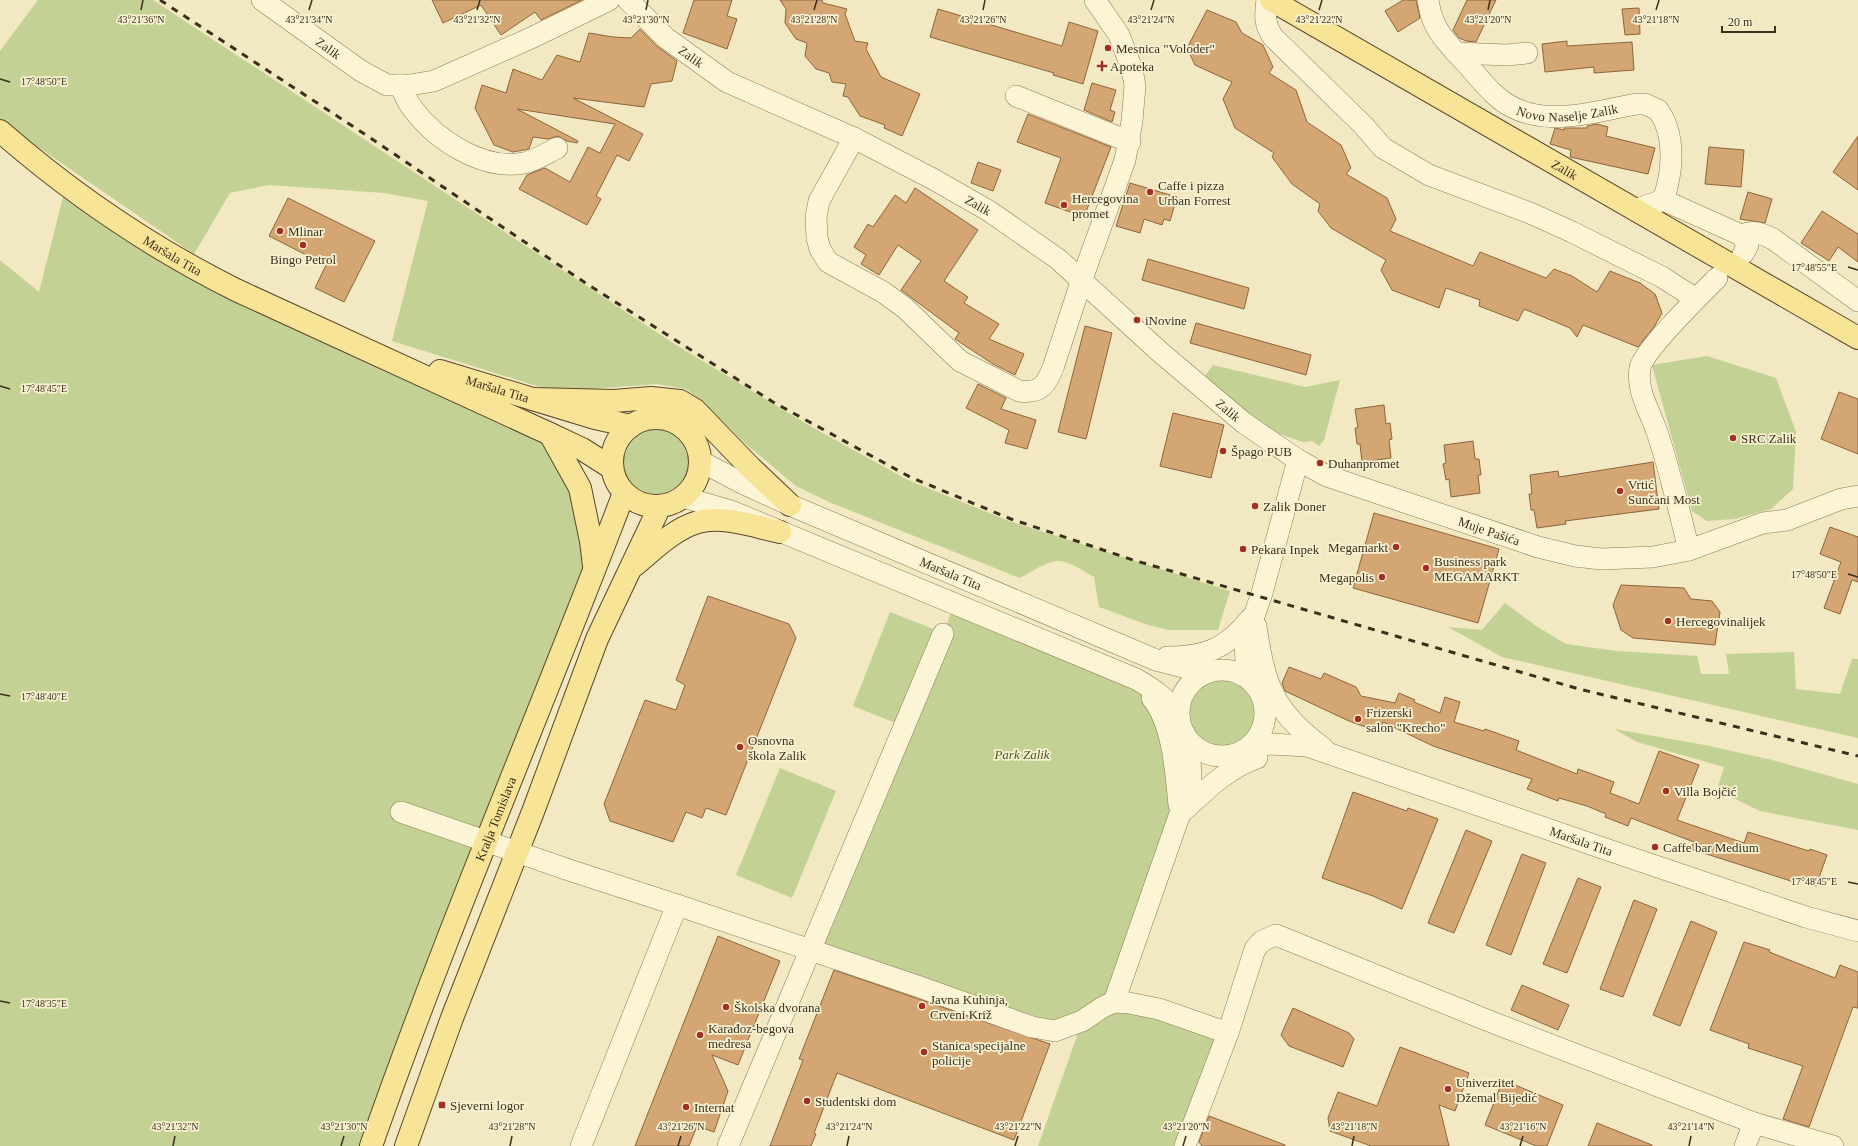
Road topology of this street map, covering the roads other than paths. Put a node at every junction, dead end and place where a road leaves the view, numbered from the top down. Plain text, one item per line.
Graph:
1 (262, 0) edge
2 (609, 0) edge
3 (628, 0) edge
4 (1095, 0) edge
5 (1267, 0) edge
6 (1271, 0) edge
7 (1426, 3) edge
8 (1527, 52) dead end
9 (1456, 53) junction
10 (400, 85) junction
11 (1016, 96) dead end
12 (0, 131) edge
13 (854, 138) junction
14 (1130, 142) junction
15 (558, 148) dead end
16 (1663, 200) junction
17 (1635, 210) junction
18 (1717, 278) dead end
19 (1082, 279) junction
20 (1696, 299) junction
21 (1858, 301) edge
22 (1858, 338) edge
23 (364, 348) junction
24 (533, 398) junction
25 (631, 426) junction
26 (550, 434) junction
27 (1298, 460) junction
28 (700, 461) junction
29 (612, 468) junction
30 (624, 493) junction
31 (1858, 496) edge
32 (683, 497) junction
33 (790, 504) junction
34 (660, 506) junction
35 (780, 532) junction
36 (1689, 550) junction
37 (594, 566) junction
38 (629, 569) junction
39 (1255, 614) junction
40 (943, 634) dead end
41 (1245, 642) junction
42 (1149, 657) junction
43 (1210, 672) junction
44 (1136, 679) junction
45 (1250, 680) junction
46 (1264, 702) junction
47 (1182, 726) junction
48 (1307, 746) junction
49 (1238, 753) junction
50 (1333, 755) junction
51 (1191, 782) junction
52 (401, 812) dead end
53 (1180, 813) junction
54 (487, 841) junction
55 (517, 852) junction
56 (677, 905) junction
57 (1858, 931) edge
58 (811, 950) junction
59 (1114, 1002) junction
60 (1228, 1033) junction
61 (1754, 1124) junction
62 (370, 1146) edge
63 (406, 1146) edge
64 (581, 1146) edge
65 (728, 1146) edge
66 (1185, 1146) edge
67 (1745, 1146) edge
68 (1833, 1146) edge

1 - 10 street, Zalik
2 - 10 street, Zalik
3 - 13 street, Zalik
4 - 14 street
5 - 20 street
6 - 17 main road, Zalik
7 - 9 street, Novo Naselje Zalik
8 - 9 street
9 - 16 street, Novo Naselje Zalik
10 - 15 street
11 - 14 street
12 - 23 main road, Maršala Tita
13 - 19 street, Zalik
13 - 19 street
14 - 19 street
16 - 17 street
16 - 21 street
17 - 22 main road, Zalik
18 - 20 street
19 - 27 street, Zalik
20 - 36 street
23 - 24 main road, Maršala Tita
23 - 26 main road, Maršala Tita
24 - 25 main road, Maršala Tita
24 - 33 main road
25 - 28 main road
25 - 29 main road
26 - 29 main road, Maršala Tita
26 - 37 main road
27 - 36 street, Muje Pašića
27 - 39 street
28 - 32 main road
28 - 33 street, Maršala Tita
29 - 30 main road
30 - 34 main road
30 - 37 main road, Kralja Tomislava
31 - 36 street, Muje Pašića
32 - 34 main road
32 - 35 street, Maršala Tita
33 - 42 street, Maršala Tita
34 - 38 main road
35 - 38 main road
35 - 44 street, Maršala Tita
37 - 54 main road, Kralja Tomislava
38 - 55 main road
39 - 41 street
39 - 42 street
39 - 50 street
40 - 58 street
41 - 43 street
41 - 45 street
42 - 43 street, Maršala Tita
43 - 45 street
43 - 47 street
44 - 47 street, Maršala Tita
44 - 53 street
45 - 46 street
46 - 48 street, Maršala Tita
46 - 49 street
47 - 49 street
47 - 51 street
48 - 49 street, Maršala Tita
48 - 50 street, Maršala Tita
49 - 51 street
50 - 53 street
50 - 57 street, Maršala Tita
51 - 53 street
52 - 54 street
53 - 59 street
54 - 55 street
54 - 62 main road, Kralja Tomislava
55 - 56 street
55 - 63 main road
56 - 58 street
56 - 64 street
58 - 59 street
58 - 65 street
59 - 60 street
60 - 61 street
60 - 66 street
61 - 67 street
61 - 68 street

